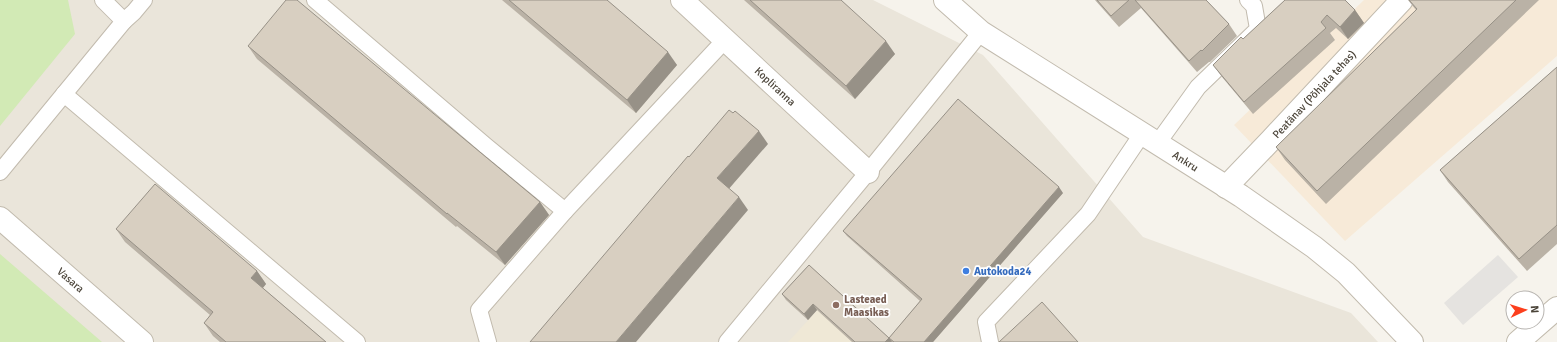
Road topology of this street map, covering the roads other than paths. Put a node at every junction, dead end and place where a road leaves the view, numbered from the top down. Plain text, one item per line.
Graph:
1 (103, 0) edge
2 (144, 0) edge
3 (316, 0) edge
4 (682, 0) edge
5 (945, 0) edge
6 (1248, 0) edge
7 (1402, 0) edge
8 (124, 21) junction
9 (981, 32) junction
10 (725, 40) junction
11 (64, 94) junction
12 (1149, 139) junction
13 (0, 172) edge
14 (868, 172) junction
15 (1226, 187) junction
16 (565, 211) junction
17 (0, 218) edge
18 (1557, 308) edge
19 (142, 342) edge
20 (357, 342) edge
21 (488, 342) edge
22 (727, 342) edge
23 (990, 342) edge
24 (1412, 342) edge
25 (1518, 342) edge

1 - 8 lane
2 - 8 lane
3 - 16 lane
4 - 10 street, Kopliranna
5 - 9 street, Ankru
6 - 12 lane
7 - 15 street, Peatänav (Põhjala tehas)
8 - 11 lane
9 - 12 street, Ankru
9 - 14 lane
10 - 14 street, Kopliranna
10 - 16 lane
11 - 13 lane
11 - 20 lane
12 - 15 street, Ankru
12 - 23 lane
14 - 22 lane
15 - 24 street, Ankru
16 - 21 lane
17 - 19 street, Vasara
18 - 25 street

